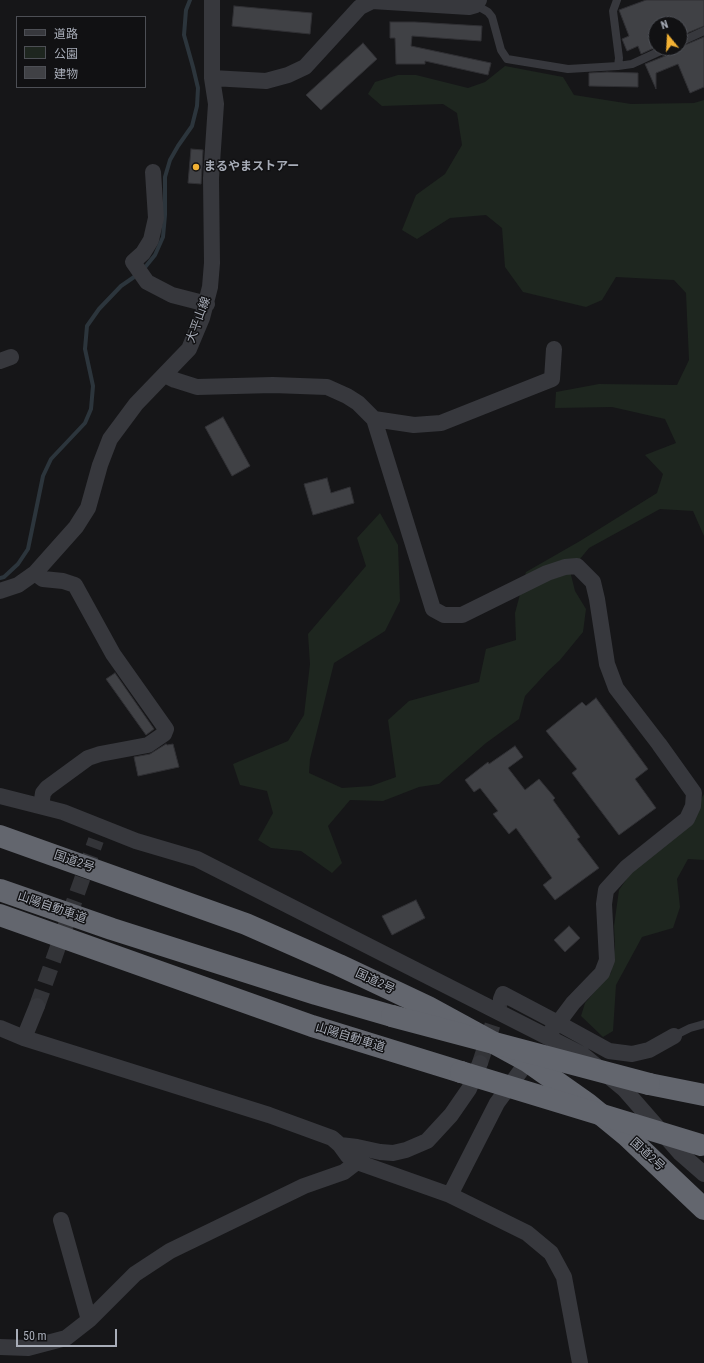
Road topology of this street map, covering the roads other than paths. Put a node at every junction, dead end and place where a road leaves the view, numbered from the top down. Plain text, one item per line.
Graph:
1 (210, 0) edge
2 (617, 0) edge
3 (478, 2) edge
4 (704, 31) edge
5 (688, 38) edge
6 (650, 56) edge
7 (618, 66) junction
8 (212, 78) junction
9 (153, 172) dead end
10 (207, 304) junction
11 (554, 349) dead end
12 (165, 375) junction
13 (374, 419) junction
14 (35, 573) junction
15 (0, 591) edge
16 (0, 796) edge
17 (41, 806) junction
18 (0, 836) edge
19 (0, 890) edge
20 (0, 916) edge
21 (501, 998) dead end
22 (37, 1006) tunnel mouth
23 (558, 1023) junction
24 (704, 1024) edge
25 (0, 1028) edge
26 (547, 1036) junction
27 (674, 1036) joint
28 (24, 1038) junction
29 (527, 1061) junction
30 (470, 1068) junction
31 (704, 1095) edge
32 (340, 1145) junction
33 (703, 1146) edge
34 (357, 1162) junction
35 (704, 1174) edge
36 (450, 1195) junction
37 (704, 1209) edge
38 (62, 1220) dead end
39 (89, 1320) junction
40 (0, 1347) edge
41 (580, 1363) edge

1 - 8 street, 大平山線
2 - 7 lane
3 - 7 lane
3 - 8 street
4 - 5 lane
6 - 7 lane
8 - 10 street, 大平山線
9 - 10 street
10 - 12 street, 大平山線
11 - 13 street
12 - 13 street
12 - 14 street, 大平山線
13 - 23 street
14 - 15 street, 大平山線
14 - 17 street
16 - 17 street
17 - 26 street
18 - 29 highway, 国道2号
19 - 31 highway, 山陽自動車道, bridge
20 - 30 highway, 山陽自動車道
21 - 23 street
22 - 28 street
23 - 26 street
23 - 27 street
24 - 27 lane
25 - 28 street
26 - 29 street
26 - 35 street
28 - 32 street
29 - 36 street
29 - 37 highway, 国道2号
30 - 32 street
30 - 33 highway, 山陽自動車道, bridge
32 - 34 street
34 - 36 street
34 - 39 street
36 - 41 street
38 - 39 street
39 - 40 street

